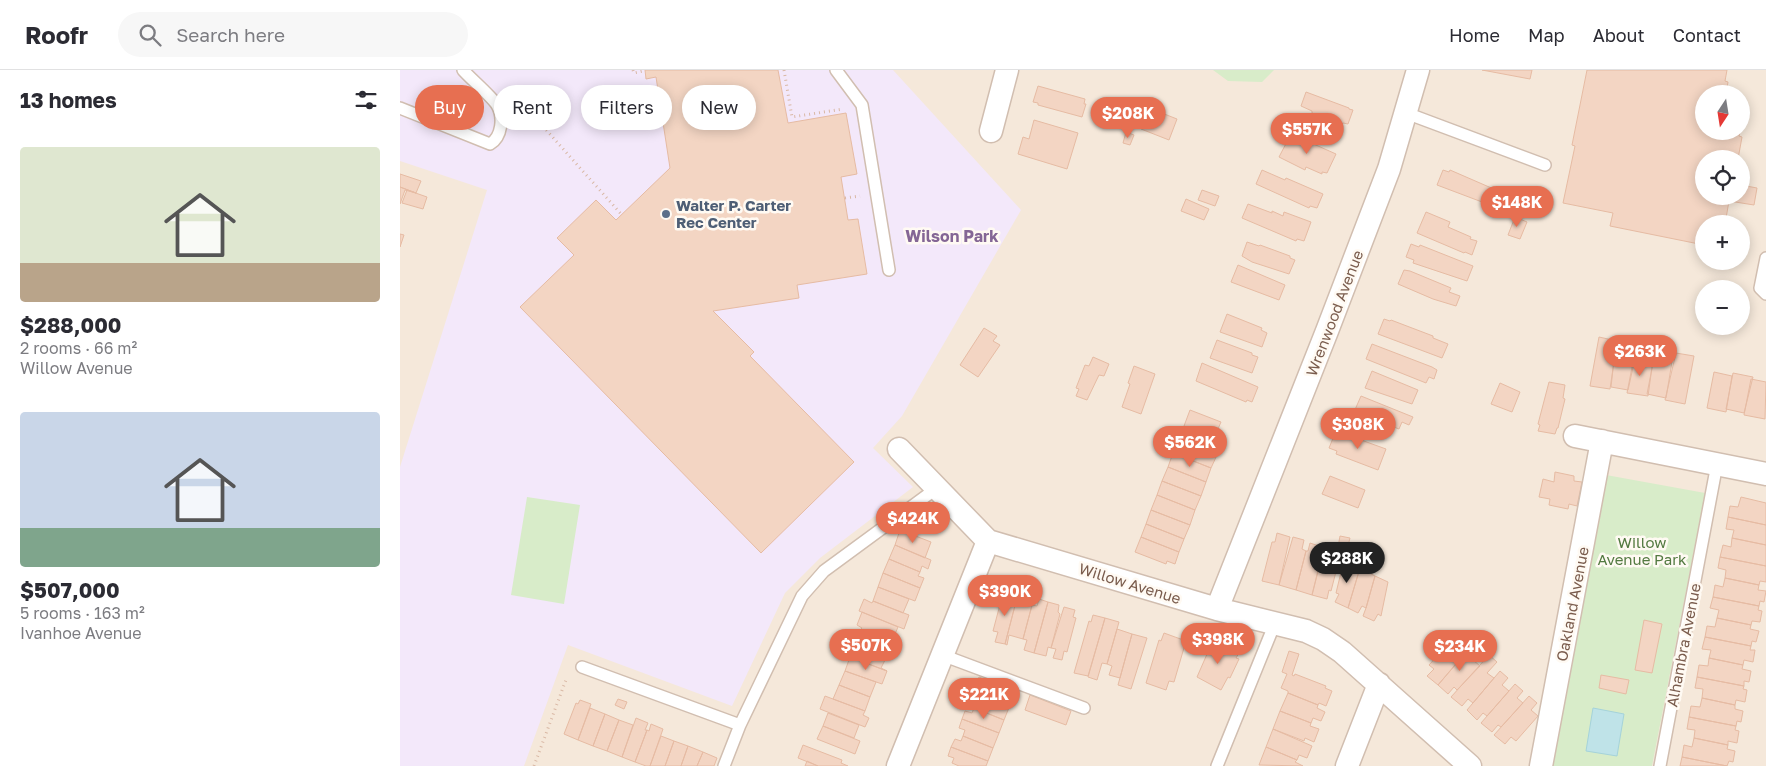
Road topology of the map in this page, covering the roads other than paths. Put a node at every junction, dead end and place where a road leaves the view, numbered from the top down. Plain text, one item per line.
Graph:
1 (463, 70) edge
2 (836, 70) edge
3 (1007, 70) edge
4 (1418, 70) edge
5 (400, 108) edge
6 (1406, 113) junction
7 (991, 131) dead end
8 (1545, 165) dead end
9 (1766, 258) edge
10 (889, 270) dead end
11 (1766, 294) edge
12 (1575, 436) dead end
13 (1602, 441) junction
14 (899, 450) dead end
15 (1717, 464) junction
16 (1766, 474) edge
17 (937, 488) junction
18 (988, 541) junction
19 (1216, 609) junction
20 (1274, 623) junction
21 (942, 656) junction
22 (582, 667) road end
23 (1379, 684) junction
24 (1084, 708) dead end
25 (740, 725) junction
26 (724, 766) edge
27 (898, 766) edge
28 (1217, 766) edge
29 (1347, 766) edge
30 (1470, 766) edge
31 (1541, 766) edge
32 (1660, 766) edge

1 - 5 lane
2 - 10 lane
3 - 7 street
4 - 6 street, Wrenwood Avenue
6 - 8 lane
6 - 19 street, Wrenwood Avenue
9 - 11 lane
12 - 13 street
13 - 15 street
13 - 31 street, Oakland Avenue
14 - 17 street, Willow Avenue
15 - 16 street
15 - 32 lane, Alhambra Avenue
17 - 18 street, Willow Avenue
17 - 25 lane
18 - 19 street, Willow Avenue
18 - 21 street
19 - 20 street, Willow Avenue
20 - 23 street, Willow Avenue
20 - 28 lane
21 - 24 lane
21 - 27 street
22 - 25 lane
23 - 29 street
23 - 30 street, Willow Avenue
25 - 26 lane

